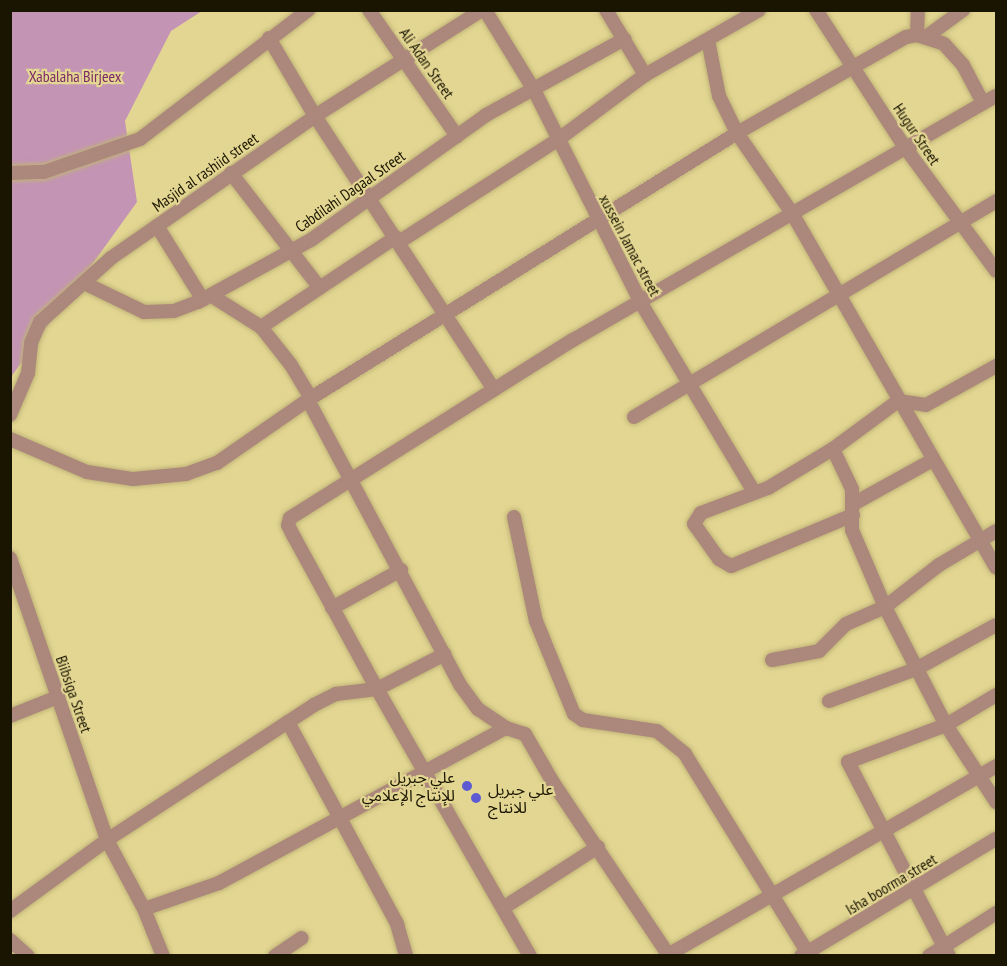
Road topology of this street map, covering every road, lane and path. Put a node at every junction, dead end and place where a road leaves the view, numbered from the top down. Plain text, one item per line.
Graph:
1 (308, 10) edge
2 (369, 10) edge
3 (483, 10) edge
4 (606, 10) edge
5 (759, 10) edge
6 (816, 10) edge
7 (918, 10) edge
8 (963, 10) edge
9 (743, 14) edge
10 (922, 36) junction
11 (269, 38) junction
12 (624, 39) junction
13 (708, 40) junction
14 (405, 58) junction
15 (852, 66) junction
16 (645, 75) junction
17 (534, 90) junction
18 (996, 96) edge
19 (983, 103) junction
20 (315, 116) junction
21 (737, 133) junction
22 (457, 136) junction
23 (559, 139) junction
24 (904, 146) junction
25 (10, 173) edge
26 (231, 173) junction
27 (369, 196) junction
28 (996, 201) edge
29 (792, 213) junction
30 (598, 220) junction
31 (959, 223) junction
32 (157, 226) junction
33 (397, 240) junction
34 (290, 251) junction
35 (996, 271) edge
36 (84, 283) junction
37 (320, 288) junction
38 (840, 295) junction
39 (207, 298) junction
40 (641, 303) junction
41 (447, 316) junction
42 (261, 327) junction
43 (996, 366) edge
44 (690, 385) junction
45 (494, 390) junction
46 (309, 399) junction
47 (898, 401) junction
48 (10, 415) edge
49 (634, 417) dead end
50 (10, 439) edge
51 (833, 448) junction
52 (933, 460) junction
53 (351, 478) junction
54 (753, 490) junction
55 (854, 509) junction
56 (514, 517) dead end
57 (996, 531) edge
58 (980, 539) junction
59 (10, 558) edge
60 (996, 568) edge
61 (401, 570) junction
62 (885, 607) junction
63 (332, 608) junction
64 (996, 625) edge
65 (445, 654) junction
66 (772, 660) dead end
67 (916, 669) junction
68 (376, 689) junction
69 (996, 695) edge
70 (58, 697) junction
71 (829, 700) dead end
72 (10, 716) edge
73 (288, 722) junction
74 (946, 725) junction
75 (506, 728) junction
76 (996, 766) edge
77 (425, 775) junction
78 (981, 775) junction
79 (996, 802) edge
80 (343, 818) junction
81 (883, 833) junction
82 (996, 839) edge
83 (107, 840) junction
84 (598, 847) junction
85 (914, 891) junction
86 (771, 897) junction
87 (503, 908) junction
88 (144, 909) junction
89 (10, 911) edge
90 (996, 913) edge
91 (302, 938) dead end
92 (10, 940) edge
93 (947, 951) edge
94 (806, 954) edge
95 (668, 955) edge
96 (28, 956) edge
97 (163, 956) edge
98 (274, 956) edge
99 (406, 956) edge
100 (530, 956) edge
101 (929, 956) edge

1 - 11 street
2 - 14 street, Ali Adan Street
3 - 14 street, Masjid al rashiid street
3 - 17 street, xussein Jamac street
4 - 12 street
5 - 9 street
6 - 15 street, Hugur Street
7 - 10 street
8 - 10 street
9 - 13 street
10 - 15 street
10 - 19 street
11 - 20 street
11 - 25 street
12 - 16 street
12 - 17 street, Cabdilahi Dagaal Street
13 - 16 street
13 - 21 street
14 - 20 street, Masjid al rashiid street
14 - 22 street, Ali Adan Street
15 - 21 street
15 - 24 street, Hugur Street
16 - 23 street
17 - 22 street, Cabdilahi Dagaal Street
17 - 23 street, xussein Jamac street
18 - 19 street
19 - 24 street
20 - 26 street, Masjid al rashiid street
20 - 27 street
21 - 29 street
21 - 30 street
22 - 27 street, Cabdilahi Dagaal Street
23 - 30 street, xussein Jamac street
23 - 33 street
24 - 29 street
24 - 31 street, Hugur Street
26 - 32 street, Masjid al rashiid street
26 - 34 street
27 - 33 street
27 - 34 street, Cabdilahi Dagaal Street
28 - 31 street
29 - 38 street
29 - 40 street
30 - 40 street, xussein Jamac street
30 - 41 street
31 - 35 street, Hugur Street
31 - 38 street
32 - 36 street, Masjid al rashiid street
32 - 39 street
33 - 37 street
33 - 41 street
34 - 37 street
34 - 39 street, Cabdilahi Dagaal Street
36 - 39 street, Cabdilahi Dagaal Street
36 - 48 street, Masjid al rashiid street
37 - 42 street
38 - 44 street
38 - 47 street
39 - 42 street
40 - 44 street, xussein Jamac street
40 - 45 street
41 - 45 street
41 - 46 street
42 - 46 street
43 - 47 street
44 - 49 street
44 - 54 street, xussein Jamac street
45 - 53 street
46 - 50 street
46 - 53 street
47 - 51 street
47 - 52 street
51 - 54 street
51 - 55 street
52 - 55 street
52 - 58 street
53 - 61 street
53 - 63 street
54 - 55 street
55 - 62 street
56 - 86 street
57 - 58 street
58 - 60 street
58 - 62 street
59 - 70 street, Biibsiga Street
61 - 63 street
61 - 65 street
62 - 66 street
62 - 67 street
63 - 68 street
64 - 67 street
65 - 68 street
65 - 75 street
67 - 71 street
67 - 74 street
68 - 73 street
68 - 77 street
69 - 74 street
70 - 72 street
70 - 83 street, Biibsiga Street
73 - 80 street
73 - 83 street
74 - 78 street
74 - 81 street
75 - 77 street
75 - 84 street
76 - 78 street
77 - 80 street
77 - 87 street
78 - 79 street
78 - 81 street
80 - 88 street
80 - 99 street
81 - 85 street
81 - 86 street
82 - 85 street, Isha boorma street
83 - 88 street, Biibsiga Street
83 - 89 street
84 - 87 street
84 - 95 street
85 - 93 street
85 - 94 street, Isha boorma street
86 - 94 street
86 - 95 street
87 - 100 street
88 - 97 street, Biibsiga Street
90 - 93 street
91 - 98 street
92 - 96 street
93 - 101 street

